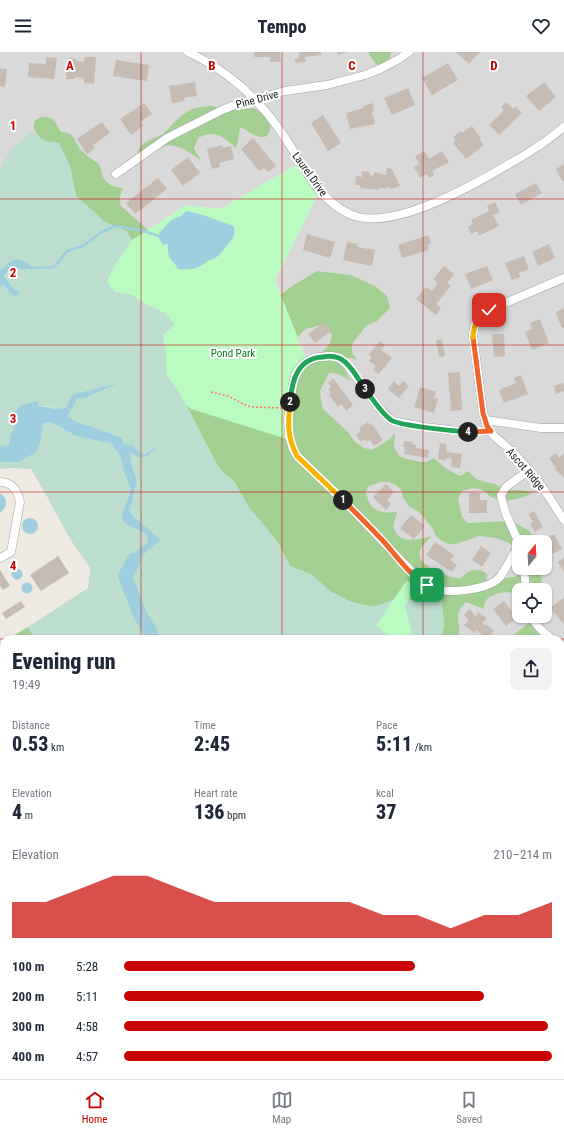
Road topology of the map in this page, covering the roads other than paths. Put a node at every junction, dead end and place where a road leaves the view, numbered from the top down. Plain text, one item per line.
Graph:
1 (188, 52) edge
2 (409, 52) edge
3 (254, 100) junction
4 (564, 127) edge
5 (116, 174) dead end
6 (564, 278) edge
7 (485, 420) junction
8 (564, 428) edge
9 (491, 431) junction
10 (528, 470) junction
11 (0, 482) edge
12 (564, 520) edge
13 (515, 535) edge
14 (512, 557) edge
15 (0, 558) edge
16 (535, 623) edge
17 (547, 635) edge

1 - 3 street, Laurel Drive
2 - 3 street, Pine Drive
3 - 4 street, Laurel Drive
3 - 5 street, Pine Drive
6 - 7 street, Ascot Ridge
7 - 8 street
7 - 9 street, Ascot Ridge
9 - 10 street, Ascot Ridge
9 - 14 street
10 - 12 street, Ascot Ridge
10 - 13 street
11 - 15 street
16 - 17 street

